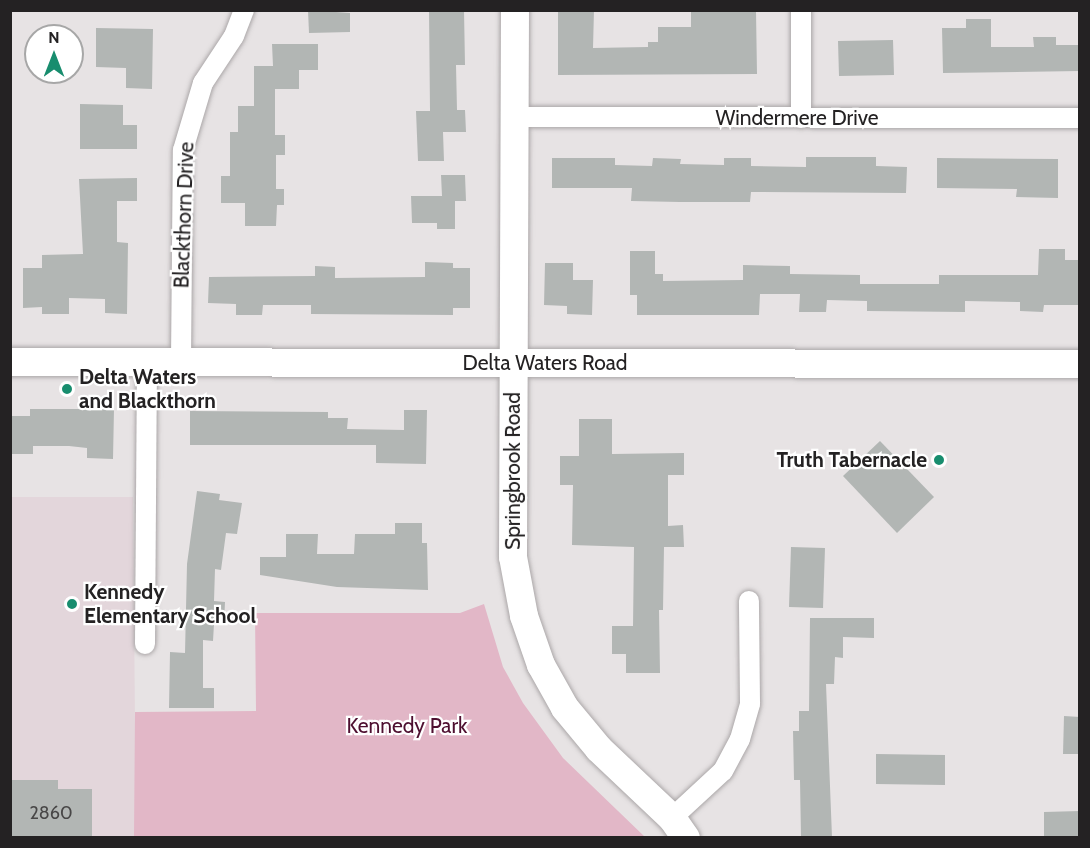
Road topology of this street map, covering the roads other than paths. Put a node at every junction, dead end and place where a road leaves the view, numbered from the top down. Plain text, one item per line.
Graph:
1 (244, 10) edge
2 (515, 10) edge
3 (801, 10) edge
4 (514, 117) junction
5 (801, 118) junction
6 (1080, 118) edge
7 (10, 362) edge
8 (147, 362) junction
9 (181, 362) junction
10 (513, 363) junction
11 (1080, 364) edge
12 (749, 601) dead end
13 (145, 644) dead end
14 (679, 828) edge

1 - 9 street, Blackthorn Drive
2 - 4 main road, Springbrook Road
3 - 5 street
4 - 5 street, Windermere Drive
4 - 10 main road, Springbrook Road
5 - 6 street, Windermere Drive
7 - 8 main road, Delta Waters Road
8 - 9 main road, Delta Waters Road
8 - 13 street
9 - 10 main road, Delta Waters Road
10 - 11 main road, Delta Waters Road
10 - 14 main road, Springbrook Road
12 - 14 street

